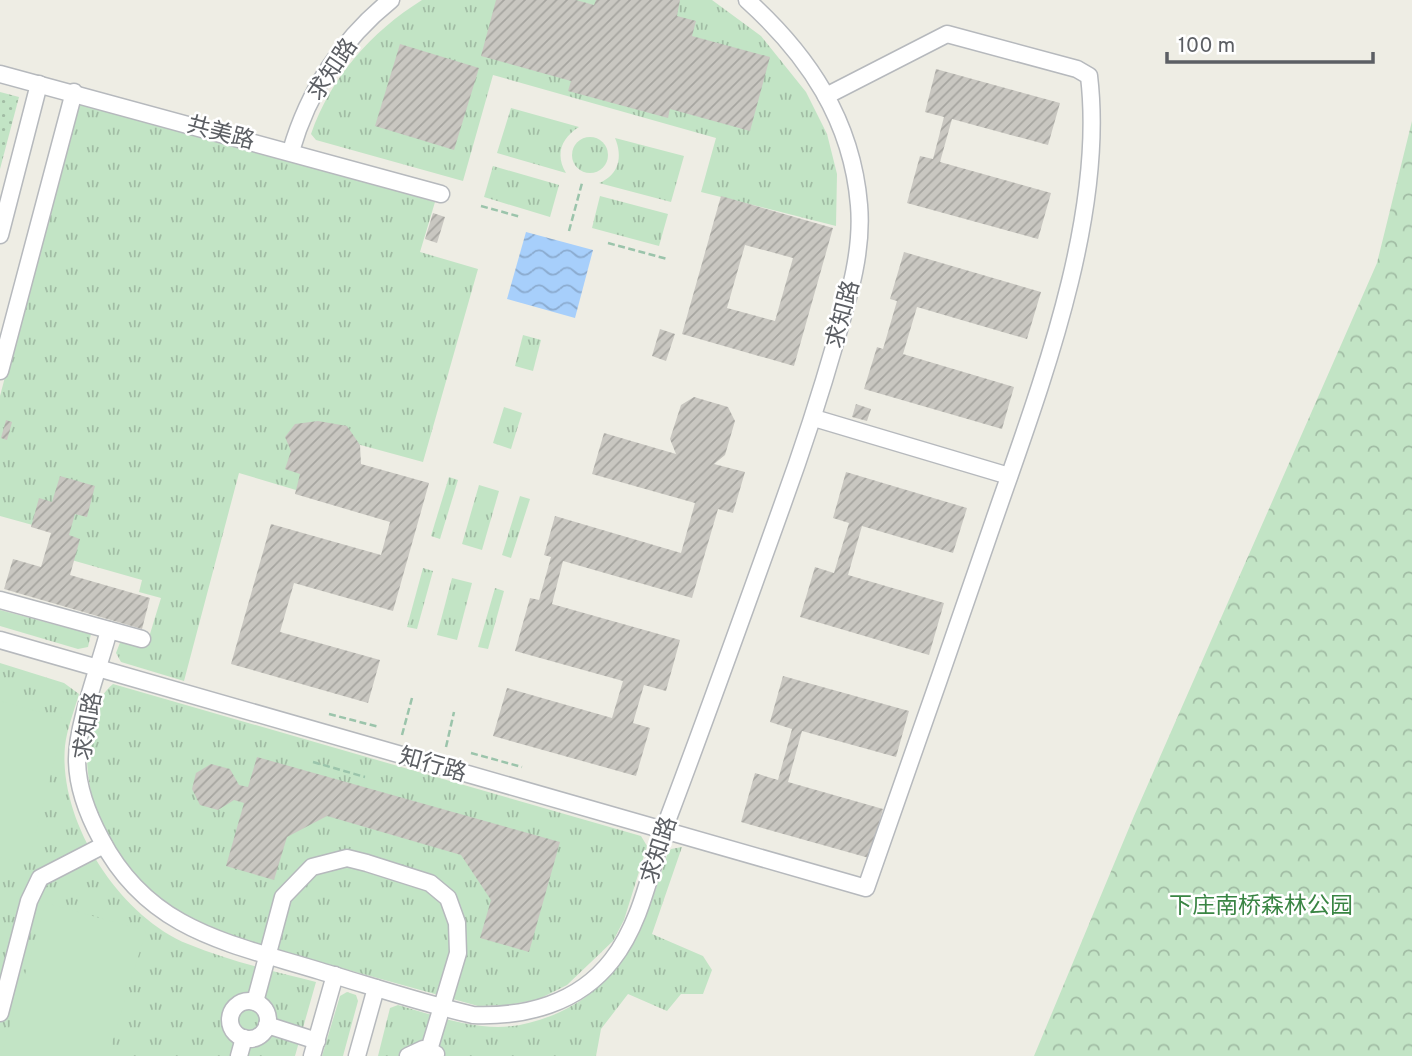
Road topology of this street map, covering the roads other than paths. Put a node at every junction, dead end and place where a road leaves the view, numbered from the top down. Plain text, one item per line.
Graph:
1 (391, 0) edge
2 (747, 0) edge
3 (0, 74) edge
4 (39, 84) junction
5 (74, 93) junction
6 (826, 96) junction
7 (291, 151) junction
8 (441, 194) dead end
9 (0, 235) edge
10 (0, 372) edge
11 (814, 418) junction
12 (1009, 476) junction
13 (0, 600) edge
14 (109, 630) junction
15 (142, 639) dead end
16 (0, 640) edge
17 (99, 670) junction
18 (663, 830) junction
19 (104, 845) junction
20 (267, 955) junction
21 (335, 975) junction
22 (376, 988) junction
23 (255, 1002) junction
24 (442, 1008) junction
25 (0, 1013) edge
26 (267, 1025) junction
27 (244, 1038) junction
28 (314, 1048) edge
29 (433, 1053) edge
30 (362, 1055) edge
31 (239, 1056) edge
32 (408, 1056) edge

1 - 7 street, 求知路
2 - 6 street, 求知路
3 - 4 street, 共美路
4 - 5 street, 共美路
4 - 9 street
5 - 7 street, 共美路
5 - 10 street
6 - 11 street, 求知路
6 - 12 street
7 - 8 street, 共美路
11 - 12 street
11 - 18 street, 求知路
12 - 18 street, 知行路
13 - 14 street
14 - 15 street
14 - 17 street, 求知路
16 - 17 street, 知行路
17 - 18 street, 知行路
17 - 19 street, 求知路
18 - 24 street, 求知路
19 - 20 street, 求知路
19 - 25 street
20 - 21 street, 求知路
20 - 23 street
20 - 24 street
21 - 22 street, 求知路
21 - 28 street
22 - 24 street, 求知路
22 - 30 street
23 - 26 street
23 - 27 street
24 - 29 street
26 - 27 street
26 - 28 street
27 - 31 street
29 - 32 street

